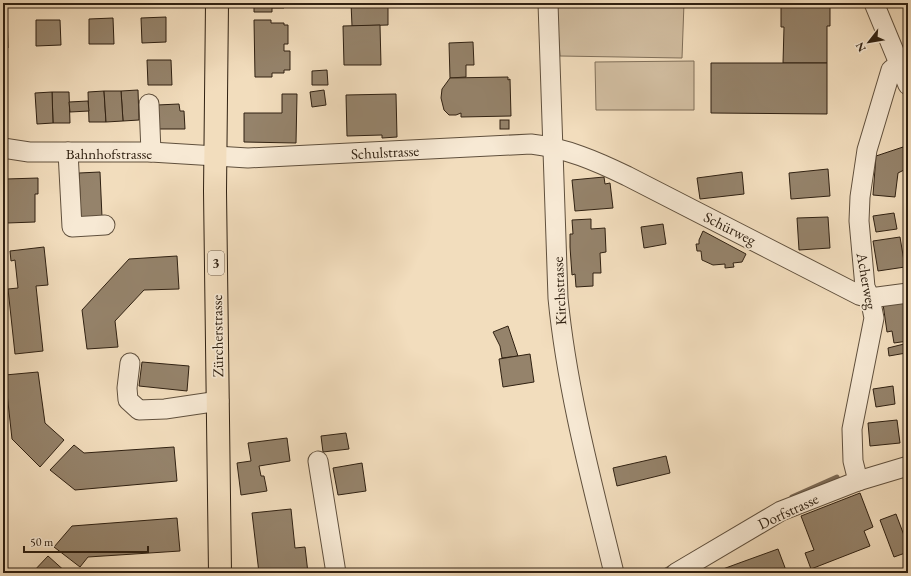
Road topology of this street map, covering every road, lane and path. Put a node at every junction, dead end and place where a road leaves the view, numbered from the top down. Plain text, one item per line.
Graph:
1 (217, 3) edge
2 (548, 3) edge
3 (874, 3) edge
4 (900, 63) junction
5 (908, 85) edge
6 (149, 104) dead end
7 (553, 147) junction
8 (3, 148) edge
9 (68, 152) junction
10 (150, 152) junction
11 (216, 157) junction
12 (105, 225) dead end
13 (908, 293) edge
14 (870, 298) junction
15 (130, 363) dead end
16 (219, 401) junction
17 (318, 461) dead end
18 (908, 466) edge
19 (858, 481) junction
20 (220, 573) edge
21 (336, 573) edge
22 (614, 573) edge
23 (676, 573) edge

1 - 11 main road, Zürcherstrasse / 3
2 - 7 street, Kirchstrasse
3 - 4 street
4 - 5 street
4 - 14 street, Acherweg
6 - 10 street
7 - 11 street, Schulstrasse
7 - 14 street, Schürweg
7 - 22 street, Kirchstrasse
8 - 9 street, Bahnhofstrasse
9 - 10 street, Bahnhofstrasse
9 - 12 street
10 - 11 street, Bahnhofstrasse
11 - 16 main road, Zürcherstrasse / 3
13 - 14 street, Schürweg
14 - 19 street, Acherweg
15 - 16 street
16 - 20 main road, Zürcherstrasse / 3
17 - 21 street
18 - 19 street, Dorfstrasse
19 - 23 street, Dorfstrasse

